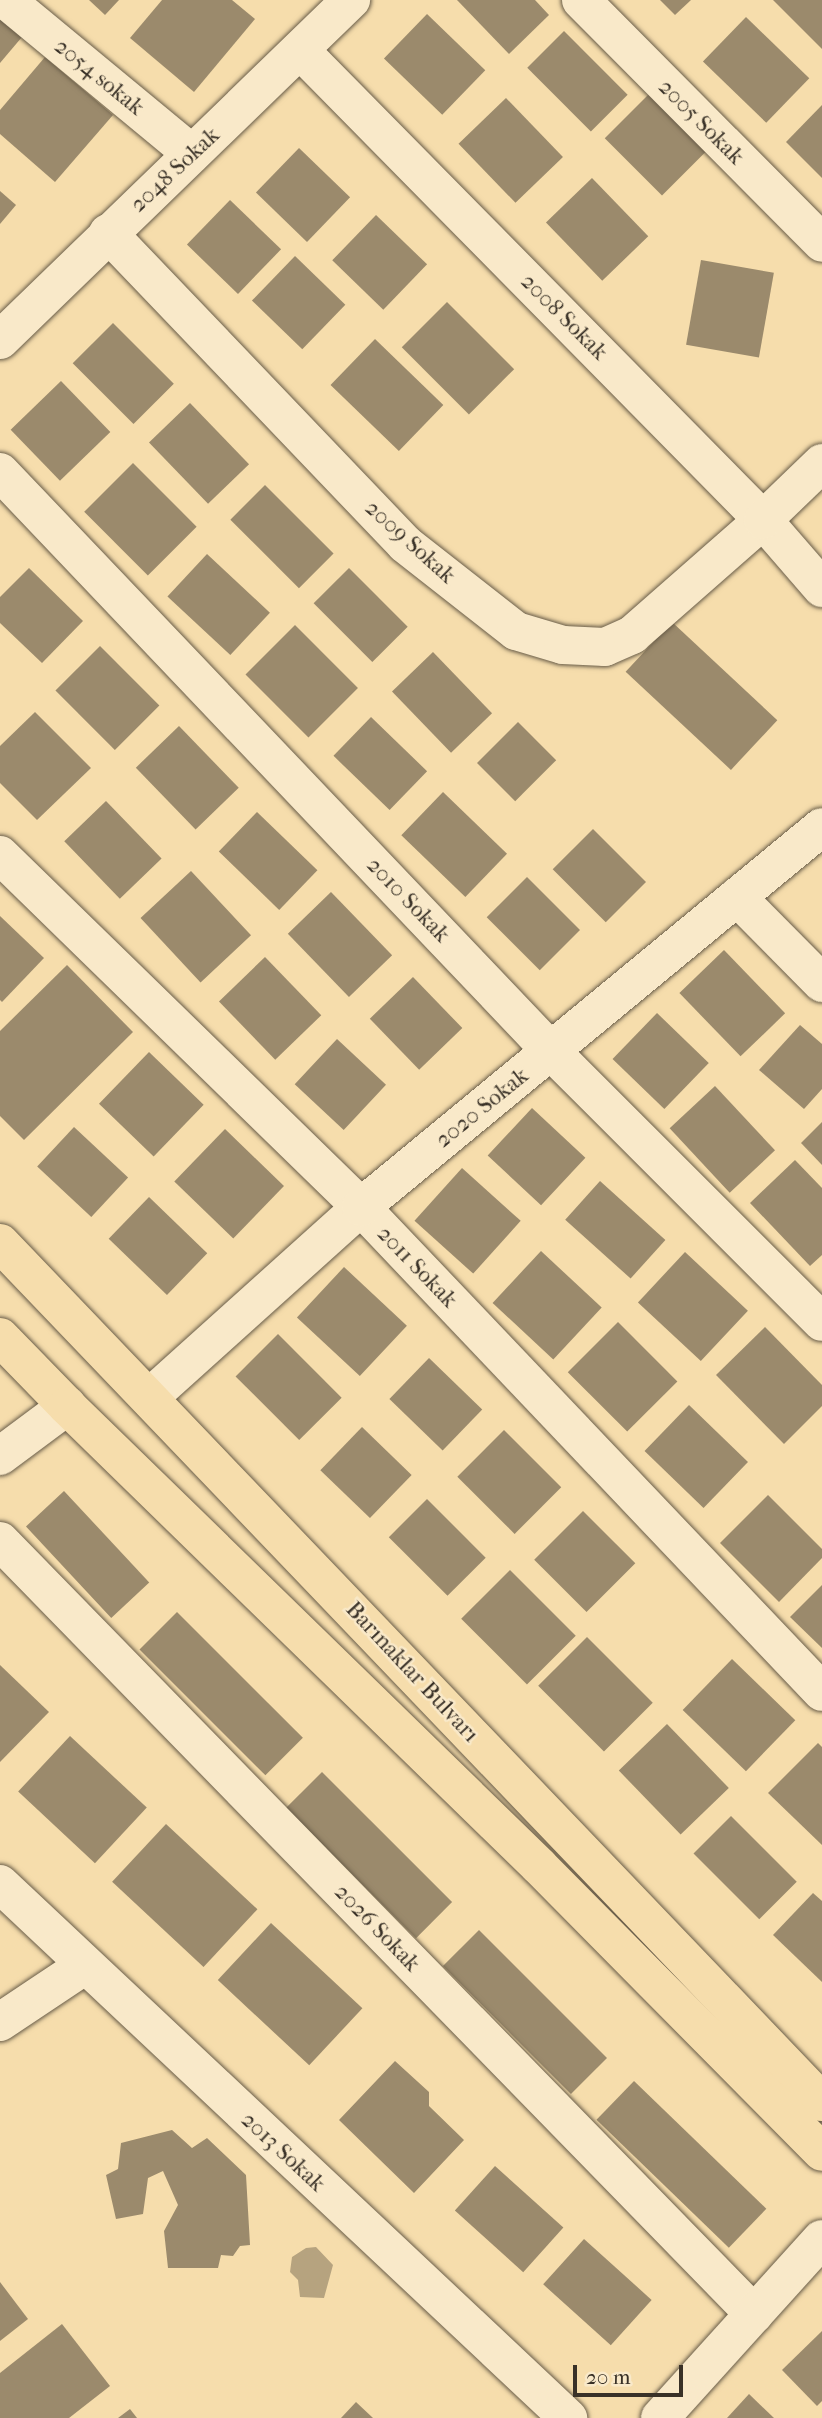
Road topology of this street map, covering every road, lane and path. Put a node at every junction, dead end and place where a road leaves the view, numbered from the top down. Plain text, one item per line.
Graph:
1 (6, 0) edge
2 (351, 0) edge
3 (580, 0) edge
4 (300, 50) junction
5 (192, 154) junction
6 (108, 233) junction
7 (822, 243) edge
8 (0, 340) edge
9 (822, 463) edge
10 (0, 471) edge
11 (763, 520) junction
12 (822, 589) edge
13 (822, 827) edge
14 (0, 855) edge
15 (737, 897) junction
16 (822, 983) edge
17 (551, 1051) junction
18 (360, 1207) junction
19 (0, 1244) edge
20 (822, 1322) edge
21 (0, 1337) edge
22 (150, 1397) junction
23 (66, 1406) junction
24 (0, 1456) edge
25 (0, 1541) edge
26 (822, 1692) edge
27 (0, 1884) edge
28 (84, 1966) junction
29 (0, 2022) edge
30 (822, 2102) edge
31 (822, 2152) edge
32 (822, 2239) edge
33 (754, 2314) junction
34 (568, 2418) edge
35 (660, 2418) edge

1 - 5 street, 2054 sokak
2 - 4 street, 2048 Sokak
3 - 7 street, 2005 Sokak
4 - 5 street, 2048 Sokak
4 - 11 street, 2008 Sokak
5 - 6 street, 2048 Sokak
6 - 8 street, 2048 Sokak
6 - 11 street, 2009 Sokak
9 - 11 street, 2009 Sokak
10 - 17 street, 2010 Sokak
11 - 12 street, 2008 Sokak
13 - 15 street, 2020 Sokak
14 - 18 street, 2011 Sokak
15 - 16 street
15 - 17 street, 2020 Sokak
17 - 18 street, 2020 Sokak
17 - 20 street, 2010 Sokak
18 - 22 street, 2020 Sokak
18 - 26 street, 2011 Sokak
19 - 22 main road, Barınaklar Bulvarı
21 - 23 main road, Barınaklar Bulvarı
22 - 30 main road, Barınaklar Bulvarı
23 - 24 street
23 - 31 main road, Barınaklar Bulvarı
25 - 33 street, 2026 Sokak
27 - 28 street, 2013 Sokak
28 - 29 street
28 - 34 street, 2013 Sokak
32 - 33 street
33 - 35 street

